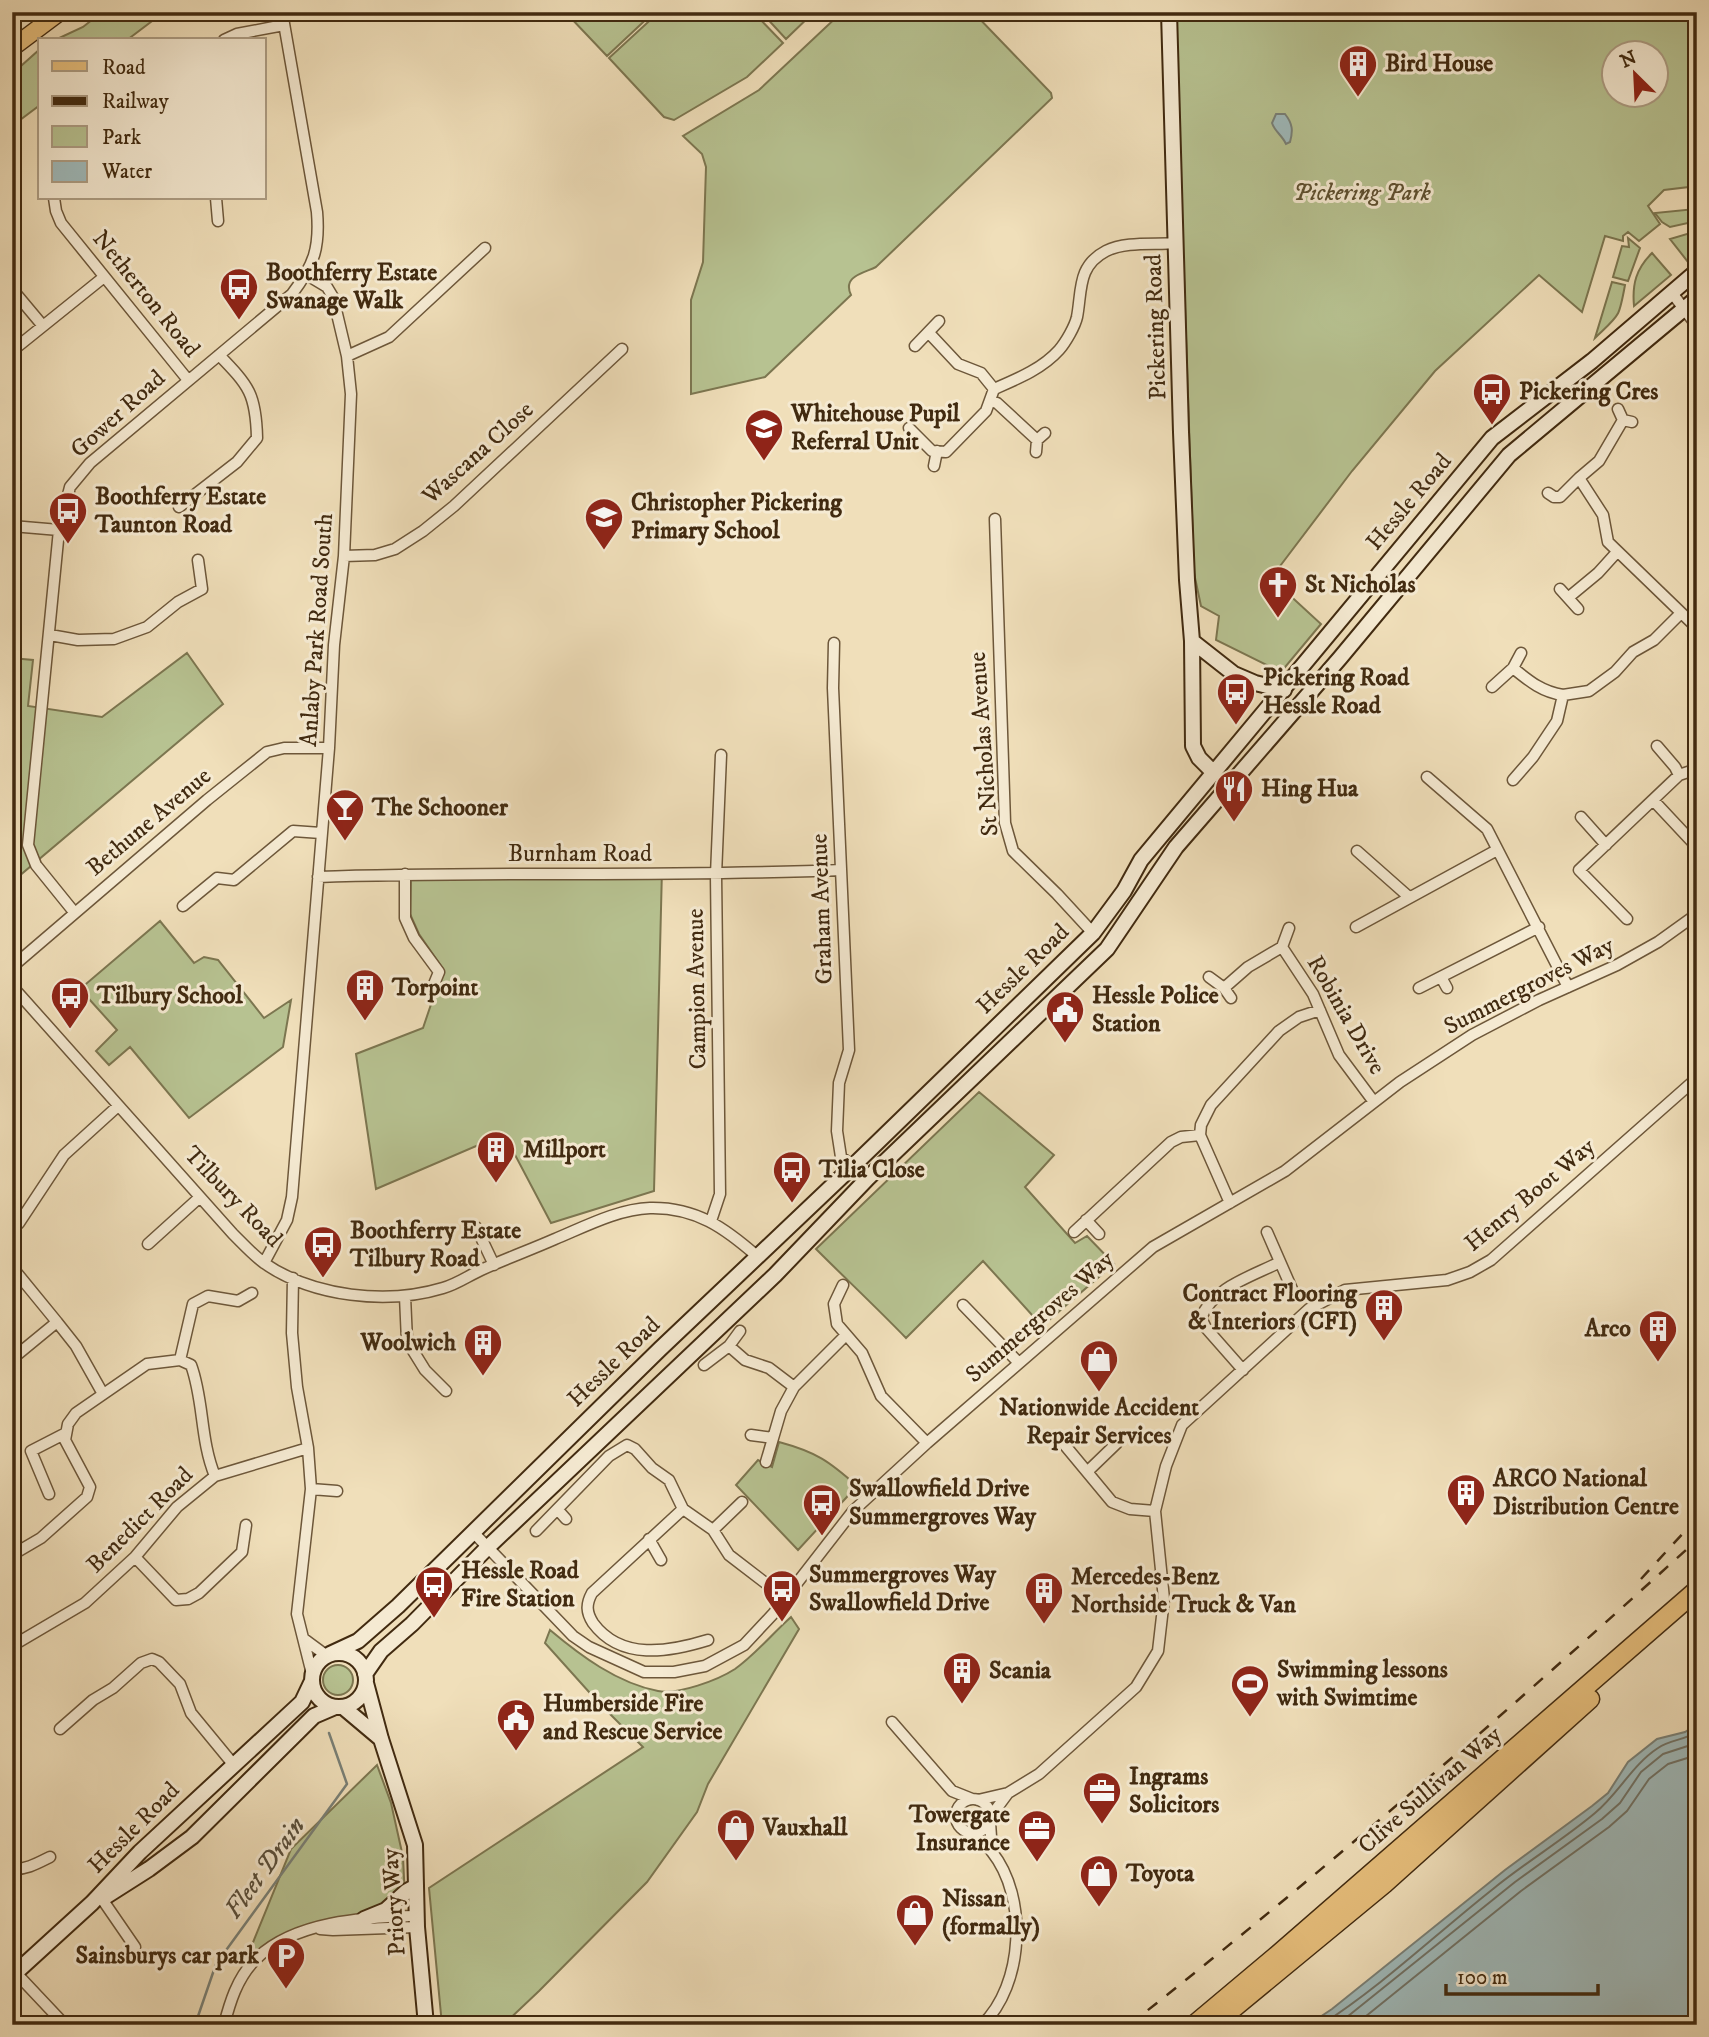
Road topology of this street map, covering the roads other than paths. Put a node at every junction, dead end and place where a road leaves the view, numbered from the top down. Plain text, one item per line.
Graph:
1 (17, 12) edge
2 (60, 12) edge
3 (282, 12) edge
4 (1169, 12) edge
5 (12, 16) edge
6 (284, 25) junction
7 (228, 38) edge
8 (12, 48) edge
9 (54, 200) edge
10 (216, 200) edge
11 (218, 221) dead end
12 (1176, 243) junction
13 (485, 248) dead end
14 (1697, 271) edge
15 (307, 275) junction
16 (104, 277) junction
17 (12, 289) edge
18 (1672, 293) junction
19 (1697, 298) edge
20 (1683, 309) junction
21 (939, 321) dead end
22 (43, 326) junction
23 (1697, 326) edge
24 (929, 333) junction
25 (915, 346) dead end
26 (622, 349) dead end
27 (12, 351) edge
28 (219, 355) junction
29 (347, 356) junction
30 (1592, 361) junction
31 (1603, 376) junction
32 (188, 380) junction
33 (995, 389) junction
34 (990, 401) junction
35 (1624, 417) dead end
36 (909, 428) dead end
37 (937, 451) junction
38 (1036, 452) dead end
39 (934, 466) dead end
40 (1579, 478) junction
41 (1548, 493) dead end
42 (179, 507) dead end
43 (995, 519) dead end
44 (12, 526) edge
45 (60, 530) junction
46 (1617, 552) junction
47 (344, 556) junction
48 (198, 560) dead end
49 (1560, 589) dead end
50 (1569, 597) junction
51 (1578, 609) dead end
52 (1681, 613) junction
53 (1697, 628) edge
54 (50, 635) junction
55 (1192, 641) junction
56 (834, 643) dead end
57 (1521, 653) dead end
58 (1513, 668) junction
59 (1492, 687) dead end
60 (1284, 690) junction
61 (1563, 695) junction
62 (1657, 746) dead end
63 (329, 748) junction
64 (721, 755) dead end
65 (1697, 769) edge
66 (1214, 773) junction
67 (1679, 775) junction
68 (1427, 777) dead end
69 (1513, 780) dead end
70 (1653, 800) junction
71 (1581, 817) dead end
72 (321, 833) junction
73 (1606, 845) junction
74 (1697, 847) edge
75 (1497, 850) junction
76 (1357, 851) dead end
77 (841, 870) junction
78 (405, 874) junction
79 (716, 875) junction
80 (318, 877) junction
81 (1409, 897) junction
82 (183, 906) dead end
83 (74, 912) junction
84 (1697, 914) edge
85 (1627, 919) dead end
86 (1356, 926) dead end
87 (1539, 927) junction
88 (1289, 928) dead end
89 (1093, 933) junction
90 (1282, 947) junction
91 (12, 967) edge
92 (1209, 977) dead end
93 (1441, 977) junction
94 (12, 986) edge
95 (1568, 987) junction
96 (1224, 988) junction
97 (1419, 988) dead end
98 (1447, 988) dead end
99 (432, 989) dead end
100 (1231, 998) dead end
101 (1321, 1010) junction
102 (1697, 1078) edge
103 (1374, 1102) junction
104 (118, 1106) junction
105 (1200, 1135) junction
106 (853, 1166) junction
107 (200, 1197) junction
108 (1230, 1203) junction
109 (1086, 1220) junction
110 (711, 1221) junction
111 (477, 1227) dead end
112 (12, 1230) edge
113 (1074, 1231) dead end
114 (1267, 1232) dead end
115 (1099, 1234) dead end
116 (148, 1244) dead end
117 (758, 1257) junction
118 (1280, 1262) junction
119 (264, 1263) junction
120 (494, 1265) junction
121 (12, 1267) edge
122 (293, 1278) junction
123 (843, 1285) dead end
124 (252, 1293) dead end
125 (405, 1296) junction
126 (1295, 1296) dead end
127 (963, 1304) dead end
128 (57, 1322) junction
129 (740, 1331) dead end
130 (846, 1335) junction
131 (729, 1346) junction
132 (12, 1359) edge
133 (180, 1360) junction
134 (1019, 1363) junction
135 (704, 1365) dead end
136 (1243, 1370) junction
137 (794, 1387) junction
138 (446, 1391) dead end
139 (103, 1394) junction
140 (66, 1433) junction
141 (751, 1435) dead end
142 (1058, 1437) dead end
143 (773, 1438) junction
144 (927, 1443) junction
145 (1117, 1443) dead end
146 (308, 1448) junction
147 (766, 1462) dead end
148 (1088, 1471) junction
149 (215, 1475) junction
150 (311, 1489) junction
151 (337, 1491) dead end
152 (50, 1494) dead end
153 (743, 1502) dead end
154 (683, 1509) junction
155 (558, 1510) junction
156 (1155, 1511) junction
157 (566, 1519) dead end
158 (246, 1525) dead end
159 (713, 1530) junction
160 (536, 1531) dead end
161 (473, 1532) junction
162 (649, 1539) junction
163 (487, 1548) junction
164 (12, 1555) edge
165 (135, 1557) junction
166 (661, 1560) dead end
167 (1697, 1590) edge
168 (785, 1598) junction
169 (1697, 1603) edge
170 (303, 1638) junction
171 (708, 1640) dead end
172 (12, 1646) edge
173 (328, 1655) junction
174 (312, 1679) junction
175 (366, 1679) junction
176 (339, 1707) junction
177 (892, 1722) dead end
178 (60, 1729) dead end
179 (381, 1739) junction
180 (233, 1764) junction
181 (952, 1791) junction
182 (1009, 1793) junction
183 (975, 1800) junction
184 (956, 1814) junction
185 (990, 1819) junction
186 (972, 1833) junction
187 (992, 1852) junction
188 (50, 1857) dead end
189 (12, 1869) edge
190 (416, 1886) junction
191 (97, 1901) junction
192 (364, 1919) junction
193 (417, 1921) junction
194 (319, 1928) junction
195 (135, 1947) dead end
196 (14, 1975) edge
197 (65, 2025) edge
198 (224, 2025) edge
199 (426, 2025) edge
200 (982, 2025) edge
201 (1194, 2025) edge
202 (1213, 2025) edge

1 - 5 main road
2 - 8 main road
3 - 6 street
4 - 12 street, Pickering Road
6 - 7 street
6 - 15 street
9 - 16 street, Netherton Road
10 - 11 street
12 - 33 street
12 - 55 street, Pickering Road
13 - 29 street
14 - 18 street, Hessle Road
15 - 28 street, Gower Road
15 - 29 street, Anlaby Park Road South
16 - 22 street
16 - 32 street, Netherton Road
17 - 22 street
18 - 20 street
18 - 30 street, Hessle Road
19 - 20 street, Hessle Road
20 - 23 street
20 - 31 street, Hessle Road
21 - 24 street
22 - 27 street
24 - 25 street
24 - 33 street
26 - 47 street, Wascana Close
28 - 32 street, Gower Road
28 - 42 street
29 - 47 street, Anlaby Park Road South
30 - 31 street
30 - 60 street, Hessle Road
31 - 163 street, Hessle Road
32 - 45 street, Gower Road
33 - 34 street
34 - 37 street
34 - 38 street
35 - 40 street
36 - 37 street
37 - 39 street
40 - 41 street
40 - 46 street
43 - 89 street, St Nicholas Avenue
44 - 45 street
45 - 54 street, Gower Road
46 - 50 street
46 - 52 street
47 - 63 street, Anlaby Park Road South
48 - 54 street
49 - 50 street
50 - 51 street
52 - 53 street
52 - 61 street
54 - 83 street, Gower Road
55 - 60 street
55 - 66 street, Pickering Road
56 - 77 street, Graham Avenue
57 - 58 street
58 - 59 street
58 - 61 street
60 - 66 street, Hessle Road
61 - 69 street
62 - 67 street
63 - 72 street, Anlaby Park Road South
63 - 83 street, Bethune Avenue
64 - 79 street, Campion Avenue
65 - 67 street
66 - 89 street, Hessle Road
67 - 70 street
68 - 75 street
70 - 73 street
70 - 74 street
71 - 73 street
72 - 80 street, Anlaby Park Road South
72 - 82 street
73 - 85 street
75 - 81 street
75 - 87 street
76 - 81 street
77 - 79 street, Burnham Road
77 - 106 street, Graham Avenue
78 - 79 street, Burnham Road
78 - 80 street, Burnham Road
78 - 99 street
79 - 110 street, Campion Avenue
80 - 119 street, Anlaby Park Road South
81 - 86 street
83 - 91 street, Bethune Avenue
84 - 95 street, Summergroves Way
87 - 93 street
87 - 95 street
88 - 90 street, Robinia Drive
89 - 106 street, Hessle Road
90 - 96 street, Robinia Drive
90 - 101 street, Robinia Drive
92 - 96 street
93 - 97 street
93 - 98 street
94 - 104 street, Tilbury Road
95 - 103 street, Summergroves Way
96 - 100 street
101 - 103 street, Robinia Drive
101 - 105 street
102 - 136 street, Henry Boot Way
103 - 108 street, Summergroves Way
104 - 107 street, Tilbury Road
104 - 112 street
105 - 108 street
105 - 109 street
106 - 117 street, Hessle Road
107 - 116 street
107 - 119 street, Tilbury Road
108 - 134 street, Summergroves Way
109 - 113 street
109 - 115 street
110 - 117 street, Tilbury Road
110 - 120 street, Tilbury Road
111 - 120 street
114 - 118 street
117 - 161 street, Hessle Road
118 - 126 street
118 - 136 street
119 - 122 street, Tilbury Road
120 - 125 street, Tilbury Road
121 - 128 street
122 - 125 street, Tilbury Road
122 - 146 street
123 - 130 street
124 - 133 street
125 - 138 street
127 - 134 street
128 - 132 street
128 - 139 street
129 - 131 street
130 - 137 street
130 - 144 street
131 - 135 street
131 - 137 street
133 - 139 street
133 - 149 street
134 - 144 street, Summergroves Way
136 - 156 street, Henry Boot Way
137 - 143 street
139 - 140 street
140 - 152 street
140 - 164 street
141 - 143 street
142 - 148 street
143 - 147 street
144 - 168 street, Summergroves Way
145 - 148 street
146 - 149 street, Benedict Road
146 - 150 street
148 - 156 street
149 - 165 street, Benedict Road
150 - 151 street
150 - 170 street
153 - 159 street
154 - 155 street
154 - 159 street
154 - 162 street
155 - 157 street
155 - 160 street
156 - 182 street, Henry Boot Way
158 - 165 street
159 - 168 street
161 - 163 street, Summergroves Way
161 - 173 street, Hessle Road
162 - 166 street
162 - 171 street
163 - 168 street, Summergroves Way
163 - 175 street, Hessle Road
165 - 172 street, Benedict Road
167 - 201 highway, Clive Sullivan Way
169 - 202 highway, Clive Sullivan Way
170 - 173 street
170 - 174 street
173 - 174 street
173 - 175 street
174 - 176 street
174 - 180 street, Hessle Road
175 - 176 street
175 - 179 street, Priory Way
176 - 179 street
176 - 191 street, Hessle Road
177 - 181 street
178 - 180 street
179 - 190 street, Priory Way
180 - 191 street, Hessle Road
181 - 183 street
181 - 184 street
182 - 183 street
182 - 185 street
183 - 184 street
183 - 185 street
184 - 186 street
185 - 186 street
185 - 187 street
186 - 187 street
187 - 200 street
188 - 189 street
190 - 192 street
190 - 193 street, Priory Way
191 - 195 street
191 - 196 street
192 - 193 street
192 - 194 street
193 - 194 street
193 - 199 street, Priory Way
194 - 198 street
196 - 197 street

